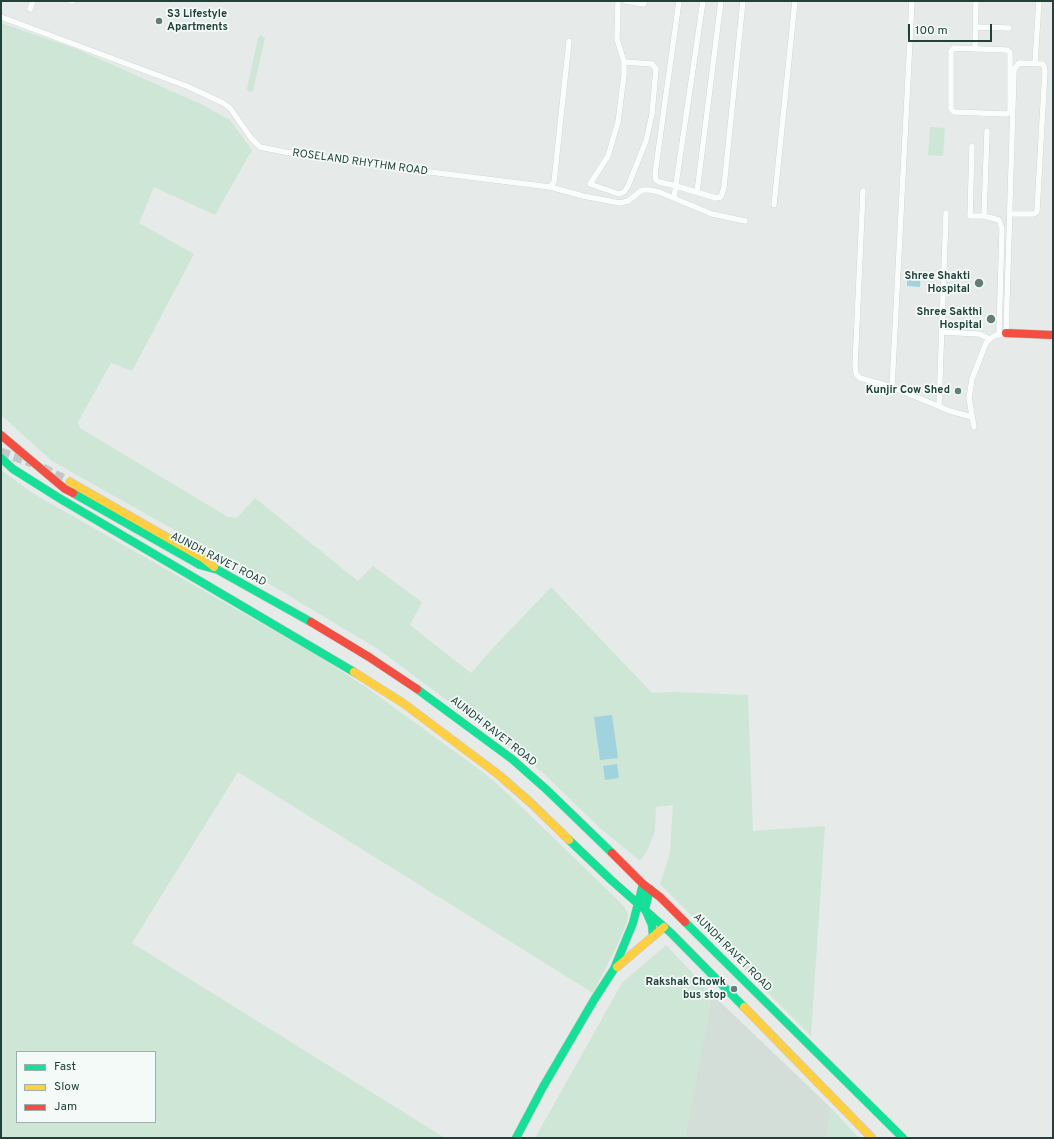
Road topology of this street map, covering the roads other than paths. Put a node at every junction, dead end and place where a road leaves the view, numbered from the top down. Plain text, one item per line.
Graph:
1 (33, 1) edge
2 (618, 1) edge
3 (625, 1) edge
4 (644, 1) edge
5 (679, 1) edge
6 (703, 1) edge
7 (720, 1) edge
8 (743, 1) edge
9 (795, 1) edge
10 (912, 1) edge
11 (976, 1) edge
12 (1039, 1) edge
13 (30, 9) dead end
14 (1, 17) edge
15 (976, 27) junction
16 (1009, 28) dead end
17 (569, 41) dead end
18 (975, 49) junction
19 (624, 62) junction
20 (1035, 63) junction
21 (987, 131) dead end
22 (972, 146) dead end
23 (676, 186) junction
24 (550, 187) junction
25 (863, 191) dead end
26 (697, 192) junction
27 (674, 198) junction
28 (774, 206) dead end
29 (946, 213) dead end
30 (1010, 214) junction
31 (984, 216) junction
32 (745, 221) dead end
33 (942, 332) junction
34 (1003, 334) junction
35 (1053, 335) edge
36 (990, 339) junction
37 (892, 388) junction
38 (939, 406) junction
39 (972, 418) junction
40 (974, 427) dead end
41 (1, 435) edge
42 (1, 458) edge
43 (1, 463) edge
44 (13, 469) junction
45 (70, 482) tunnel mouth
46 (218, 570) junction
47 (646, 886) junction
48 (637, 902) junction
49 (644, 909) junction
50 (664, 927) junction
51 (653, 936) junction
52 (614, 969) junction
53 (516, 1138) edge
54 (872, 1138) edge
55 (903, 1138) edge

1 - 13 street
2 - 19 street
3 - 4 street
5 - 23 street
6 - 23 street
7 - 26 street
8 - 26 street
9 - 28 street
10 - 37 street
11 - 15 street
12 - 20 street
14 - 24 street, ROSELAND RHYTHM ROAD
15 - 16 street
15 - 18 street
17 - 24 street
18 - 18 street
19 - 19 street
20 - 30 street
20 - 30 street
21 - 31 street
22 - 31 street
23 - 26 street
23 - 27 street
24 - 27 street, ROSELAND RHYTHM ROAD
25 - 37 street
27 - 32 street, ROSELAND RHYTHM ROAD
29 - 33 street
30 - 34 street
31 - 34 street
33 - 36 street
33 - 38 street
34 - 35 main road
34 - 36 street
36 - 39 street
37 - 38 street
38 - 39 street
39 - 40 street
41 - 46 main road, AUNDH RAVET ROAD
42 - 44 main road
43 - 44 main road
44 - 48 main road
45 - 46 main road
46 - 47 main road, AUNDH RAVET ROAD
47 - 48 main road
47 - 49 main road
47 - 55 main road, AUNDH RAVET ROAD
48 - 49 main road
48 - 52 main road
49 - 50 main road
49 - 51 main road
50 - 51 main road
50 - 54 main road
51 - 52 main road
52 - 53 main road

